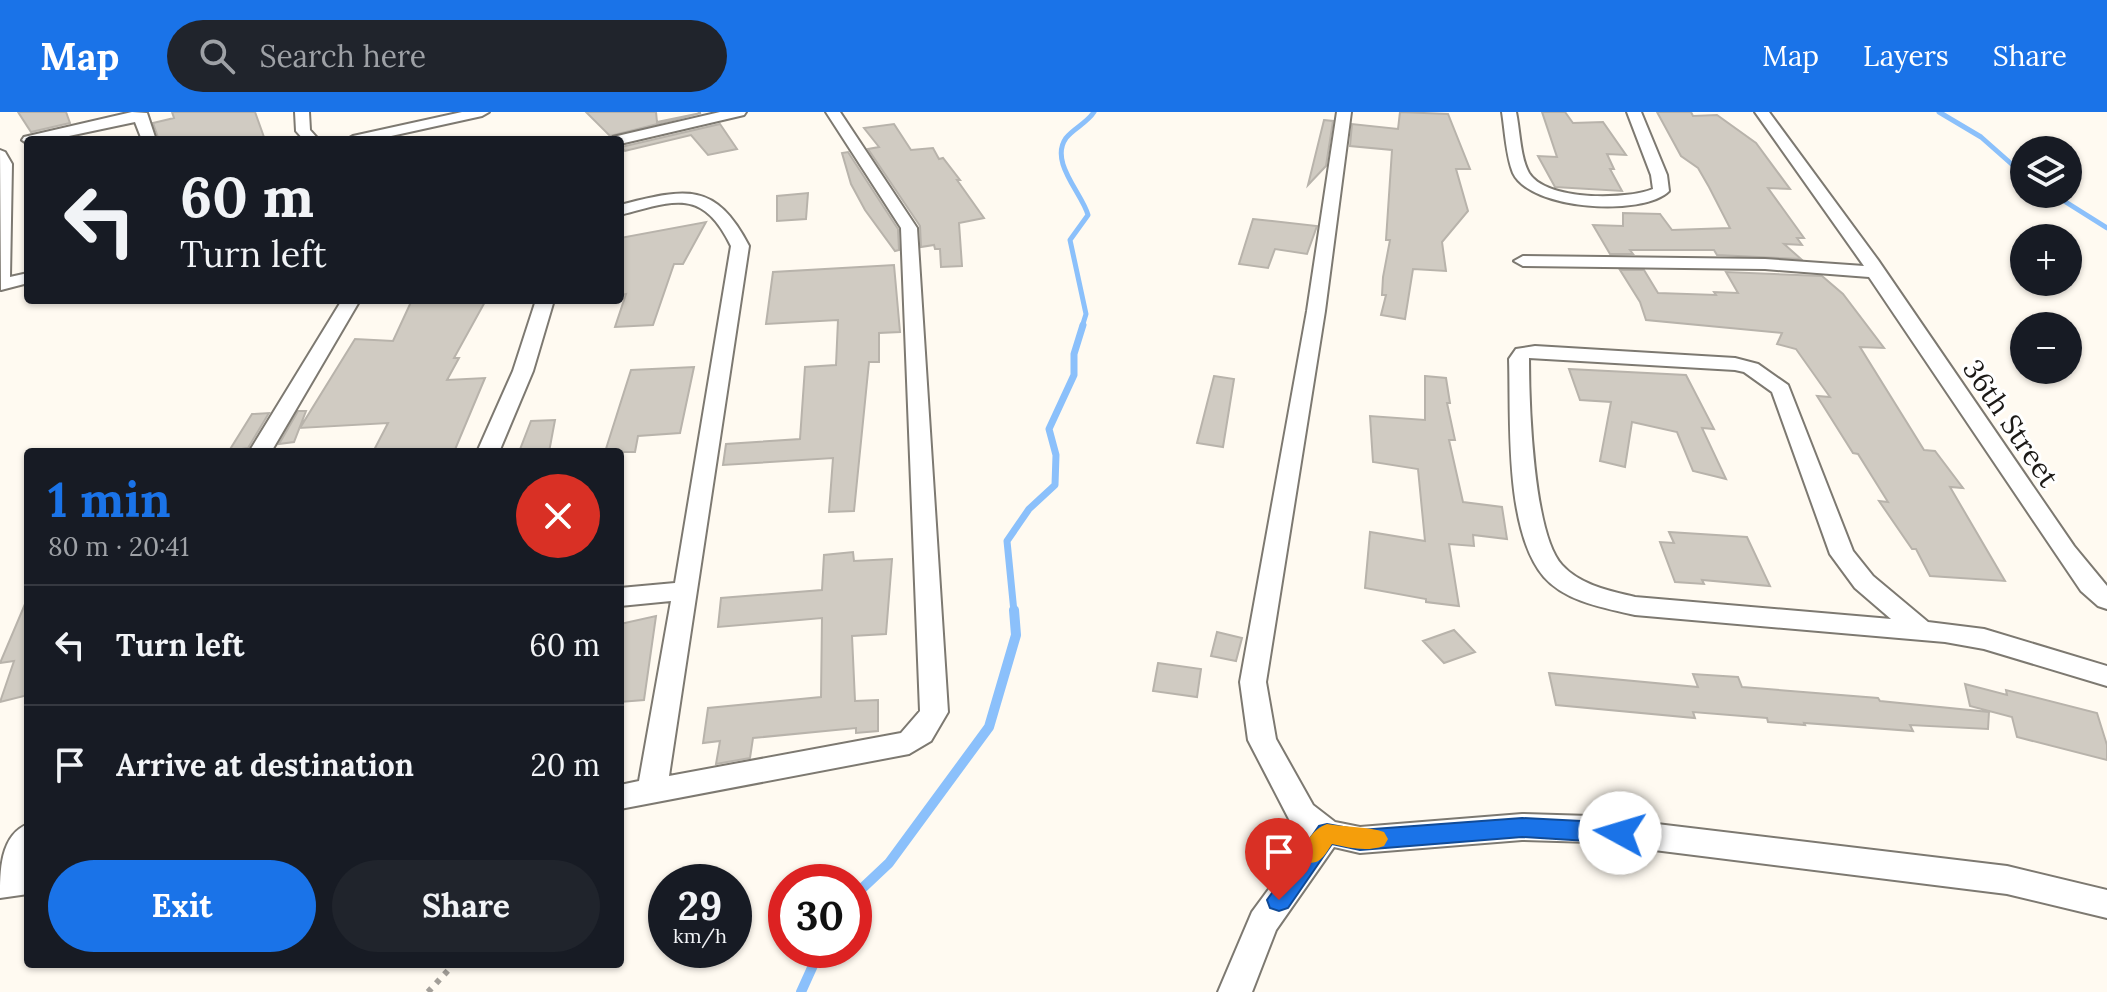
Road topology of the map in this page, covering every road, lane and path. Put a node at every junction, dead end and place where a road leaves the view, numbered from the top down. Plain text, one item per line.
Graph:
1 (302, 112) edge
2 (654, 112) edge
3 (739, 112) edge
4 (833, 112) edge
5 (1344, 112) edge
6 (1509, 112) edge
7 (1634, 112) edge
8 (1762, 112) edge
9 (473, 113) edge
10 (140, 114) edge
11 (673, 127) junction
12 (45, 136) edge
13 (148, 136) edge
14 (308, 136) edge
15 (371, 136) edge
16 (624, 139) edge
17 (24, 141) edge
18 (0, 146) edge
19 (0, 155) edge
20 (624, 209) edge
21 (1523, 261) dead end
22 (1875, 272) junction
23 (24, 279) edge
24 (0, 285) edge
25 (349, 304) edge
26 (544, 304) edge
27 (262, 448) edge
28 (490, 448) edge
29 (684, 591) junction
30 (624, 597) edge
31 (2107, 600) edge
32 (1920, 630) junction
33 (2107, 676) edge
34 (652, 792) junction
35 (624, 796) edge
36 (1327, 833) junction
37 (24, 844) edge
38 (24, 881) edge
39 (2107, 904) edge
40 (450, 968) edge
41 (428, 992) edge
42 (1235, 992) edge

1 - 14 street
2 - 11 street
3 - 11 street
4 - 34 street
5 - 36 street
6 - 7 street
8 - 22 street, 36th Street
9 - 15 street
10 - 12 street
10 - 13 street
11 - 16 street
17 - 18 street
19 - 24 street
20 - 29 street
21 - 22 street
22 - 31 street, 36th Street
23 - 24 street
25 - 27 street
26 - 28 street
29 - 30 street
29 - 34 street
32 - 32 street
32 - 33 street
34 - 35 street
36 - 39 street
36 - 42 street
37 - 38 street
40 - 41 path

